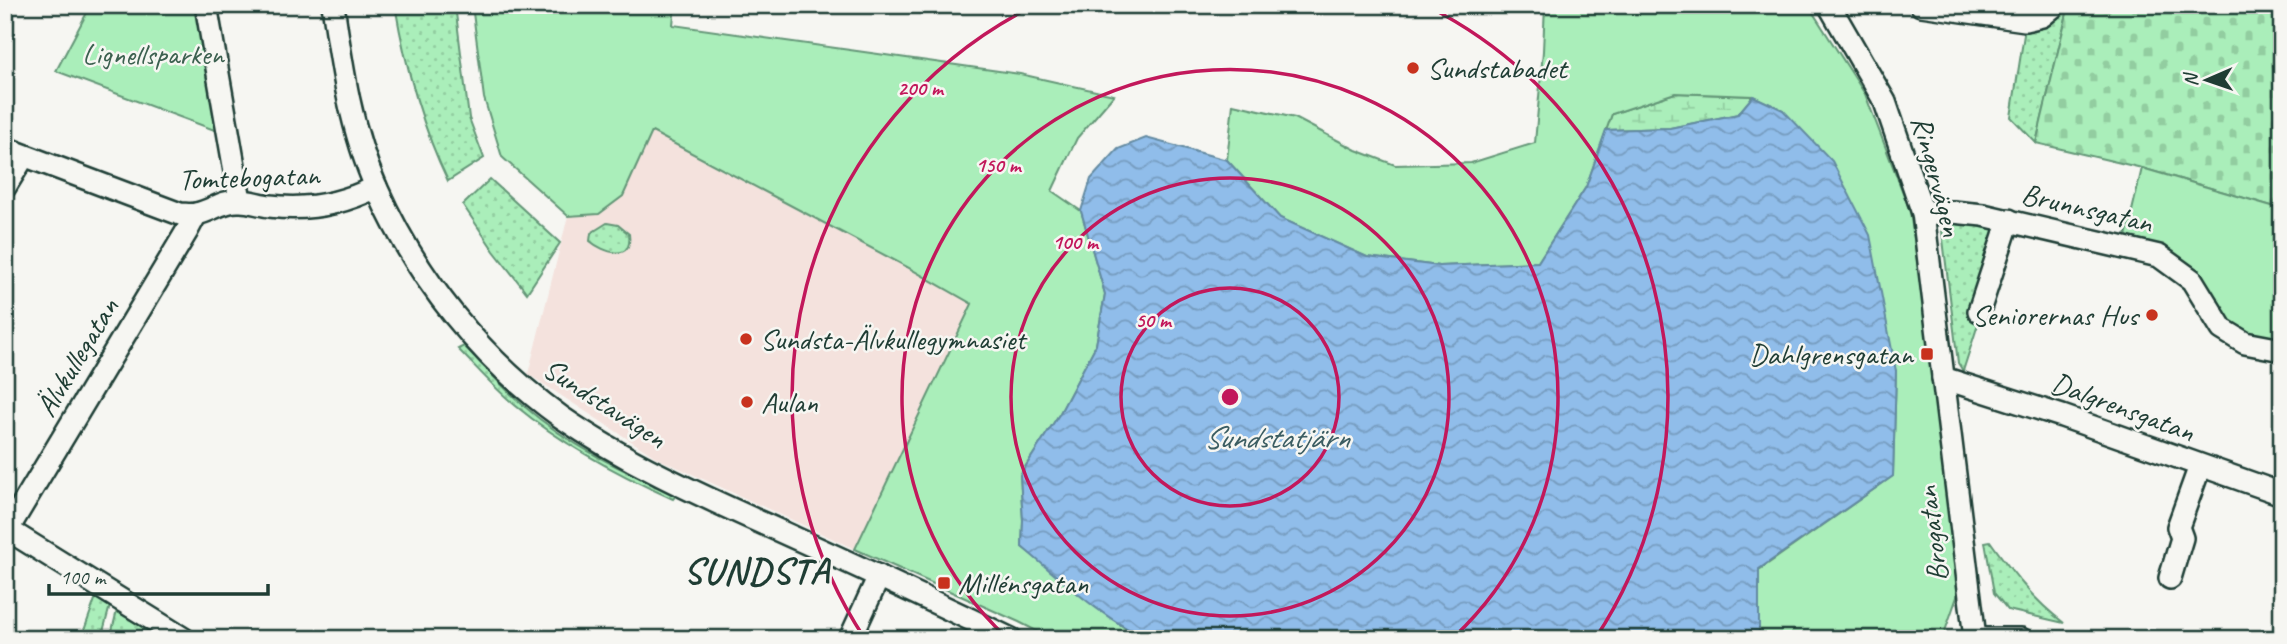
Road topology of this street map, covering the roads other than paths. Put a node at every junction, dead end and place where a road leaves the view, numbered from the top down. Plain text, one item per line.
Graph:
1 (206, 5) edge
2 (333, 5) edge
3 (1829, 5) edge
4 (1922, 5) edge
5 (2048, 11) edge
6 (15, 152) edge
7 (5, 187) edge
8 (376, 187) junction
9 (240, 200) junction
10 (1923, 213) junction
11 (196, 214) junction
12 (2009, 220) junction
13 (1979, 311) dead end
14 (2282, 350) edge
15 (1943, 378) junction
16 (2200, 466) junction
17 (2282, 494) edge
18 (6, 529) edge
19 (879, 576) junction
20 (2169, 578) dead end
21 (1973, 638) edge
22 (184, 639) edge
23 (850, 639) edge
24 (1011, 639) edge
25 (2021, 639) edge

1 - 9 street
2 - 8 street, Sundstavägen
3 - 10 street, Ringervägen
4 - 5 street
6 - 7 street
6 - 11 street, Tomtebogatan
8 - 9 street, Tomtebogatan
8 - 19 street, Sundstavägen
9 - 11 street, Tomtebogatan
10 - 12 street, Brunnsgatan
10 - 15 street, Ringervägen
11 - 18 street, Älvkullegatan
12 - 13 street
12 - 14 street, Brunnsgatan
15 - 16 street, Dalgrensgatan
15 - 21 street, Brogatan
16 - 17 street, Dalgrensgatan
16 - 20 street
18 - 22 street
19 - 23 street
19 - 24 street, Sundstavägen
21 - 25 street, Brogatan

